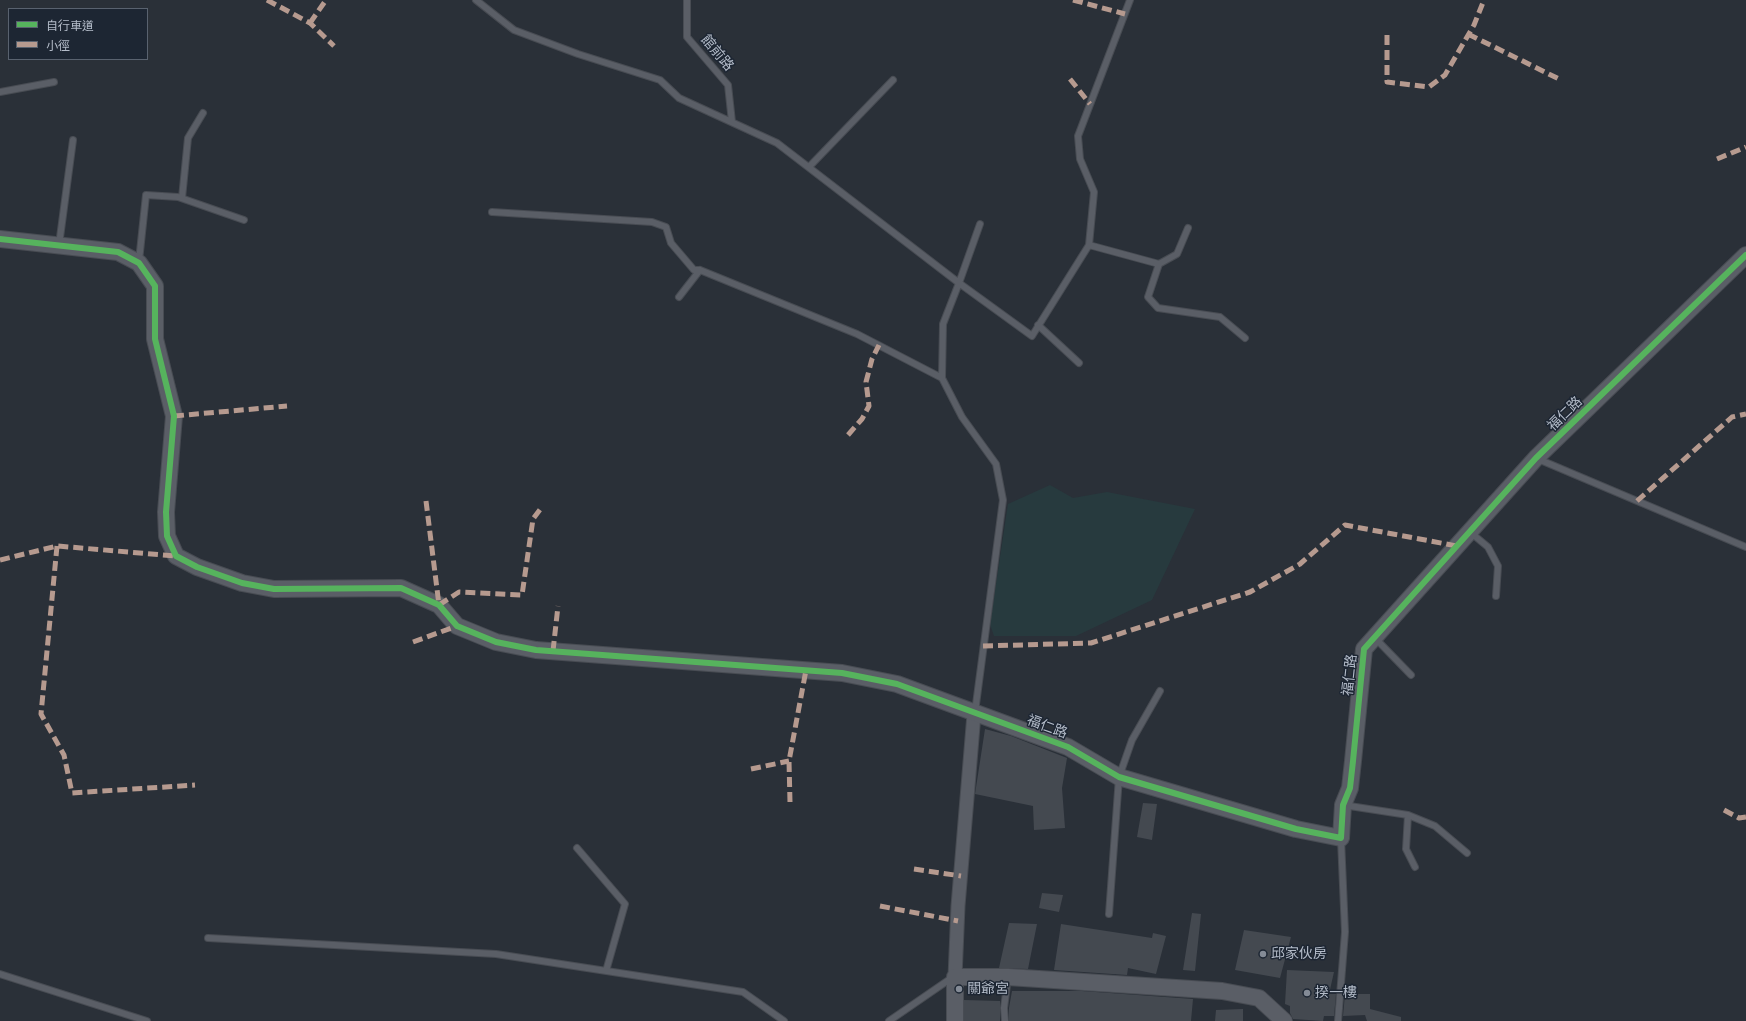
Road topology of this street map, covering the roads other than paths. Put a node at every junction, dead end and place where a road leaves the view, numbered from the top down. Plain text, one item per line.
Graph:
1 (476, 0) edge
2 (688, 0) edge
3 (1130, 0) edge
4 (893, 80) dead end
5 (54, 82) dead end
6 (0, 92) edge
7 (203, 113) dead end
8 (732, 122) junction
9 (73, 140) dead end
10 (809, 167) junction
11 (182, 198) junction
12 (492, 212) dead end
13 (244, 220) dead end
14 (980, 224) dead end
15 (1188, 228) dead end
16 (0, 239) edge
17 (1089, 245) junction
18 (59, 246) junction
19 (1746, 255) edge
20 (139, 263) junction
21 (1159, 264) junction
22 (700, 270) junction
23 (959, 283) junction
24 (679, 297) dead end
25 (1038, 325) junction
26 (1245, 338) dead end
27 (1079, 362) dead end
28 (942, 378) junction
29 (1536, 458) junction
30 (1470, 532) junction
31 (1746, 547) edge
32 (1496, 596) dead end
33 (1374, 638) junction
34 (1411, 675) dead end
35 (1160, 691) dead end
36 (974, 714) junction
37 (1119, 777) junction
38 (1343, 805) junction
39 (1408, 815) junction
40 (1341, 838) junction
41 (577, 848) dead end
42 (1467, 853) dead end
43 (1415, 867) dead end
44 (1109, 914) dead end
45 (208, 938) dead end
46 (606, 971) junction
47 (0, 974) edge
48 (1008, 976) junction
49 (955, 977) junction
50 (147, 1021) edge
51 (784, 1021) edge
52 (888, 1021) edge
53 (955, 1021) edge
54 (1005, 1021) edge
55 (1284, 1021) edge
56 (1338, 1021) edge

1 - 8 lane
2 - 8 lane, 館前路
3 - 17 lane
4 - 10 lane
5 - 6 lane
7 - 11 lane
8 - 10 lane
9 - 18 lane
10 - 23 lane
11 - 13 lane
11 - 20 lane
12 - 22 lane
14 - 23 lane
15 - 21 lane
16 - 18 street
17 - 21 lane
17 - 25 lane
18 - 20 street
19 - 29 street, 福仁路
20 - 36 street, 福仁路
21 - 26 lane
22 - 24 lane
22 - 28 lane
23 - 25 lane
23 - 28 lane
25 - 27 lane
28 - 36 lane
29 - 30 street, 福仁路
29 - 31 lane
30 - 32 lane
30 - 33 street, 福仁路
33 - 34 lane
33 - 38 street, 福仁路
35 - 37 lane
36 - 37 street, 福仁路
36 - 49 street
37 - 40 street, 福仁路
37 - 44 lane
38 - 39 lane
38 - 40 street, 福仁路
39 - 42 lane
39 - 43 lane
40 - 56 lane
41 - 46 lane
45 - 46 lane
46 - 51 lane
47 - 50 lane
48 - 49 street
48 - 54 lane
48 - 55 street
49 - 52 lane
49 - 53 street

